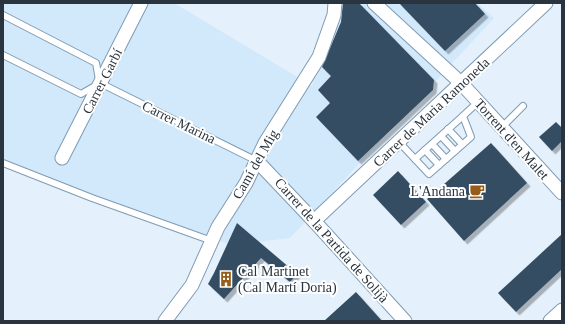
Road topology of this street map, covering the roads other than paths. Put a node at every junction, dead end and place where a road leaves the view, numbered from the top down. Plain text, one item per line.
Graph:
1 (141, 3) edge
2 (336, 3) edge
3 (374, 3) edge
4 (546, 3) edge
5 (3, 15) edge
6 (3, 55) edge
7 (100, 83) junction
8 (462, 83) junction
9 (478, 102) junction
10 (523, 106) dead end
11 (463, 116) junction
12 (502, 127) junction
13 (448, 129) junction
14 (441, 136) junction
15 (399, 142) junction
16 (432, 144) junction
17 (462, 144) junction
18 (425, 150) junction
19 (455, 151) junction
20 (62, 158) dead end
21 (415, 159) junction
22 (446, 159) junction
23 (257, 161) junction
24 (3, 163) edge
25 (439, 165) junction
26 (562, 193) edge
27 (314, 221) junction
28 (212, 241) junction
29 (562, 310) edge
30 (165, 321) edge
31 (405, 321) edge
32 (550, 321) edge

1 - 7 street, Carrer Garbí
2 - 23 street, Camí del Mig
3 - 8 street, Torrent d'en Malet
4 - 8 street, Carrer de Maria Ramoneda
5 - 7 lane
6 - 7 lane
7 - 20 street, Carrer Garbí
7 - 23 lane, Carrer Marina
8 - 9 street, Torrent d'en Malet
8 - 15 street, Carrer de Maria Ramoneda
9 - 11 lane
9 - 12 street, Torrent d'en Malet
10 - 12 lane
11 - 13 lane
11 - 17 lane
12 - 26 street, Torrent d'en Malet
13 - 14 lane
13 - 17 lane
14 - 16 lane
14 - 19 lane
15 - 21 lane
15 - 27 street, Carrer de Maria Ramoneda
16 - 18 lane
16 - 22 lane
17 - 19 lane
18 - 21 lane
18 - 25 lane
19 - 22 lane
21 - 25 lane
22 - 25 lane
23 - 27 street, Carrer de la Partida de Solijà
23 - 28 street, Camí del Mig
24 - 28 lane
27 - 31 street, Carrer de la Partida de Solijà
28 - 30 street, Camí del Mig
29 - 32 street

